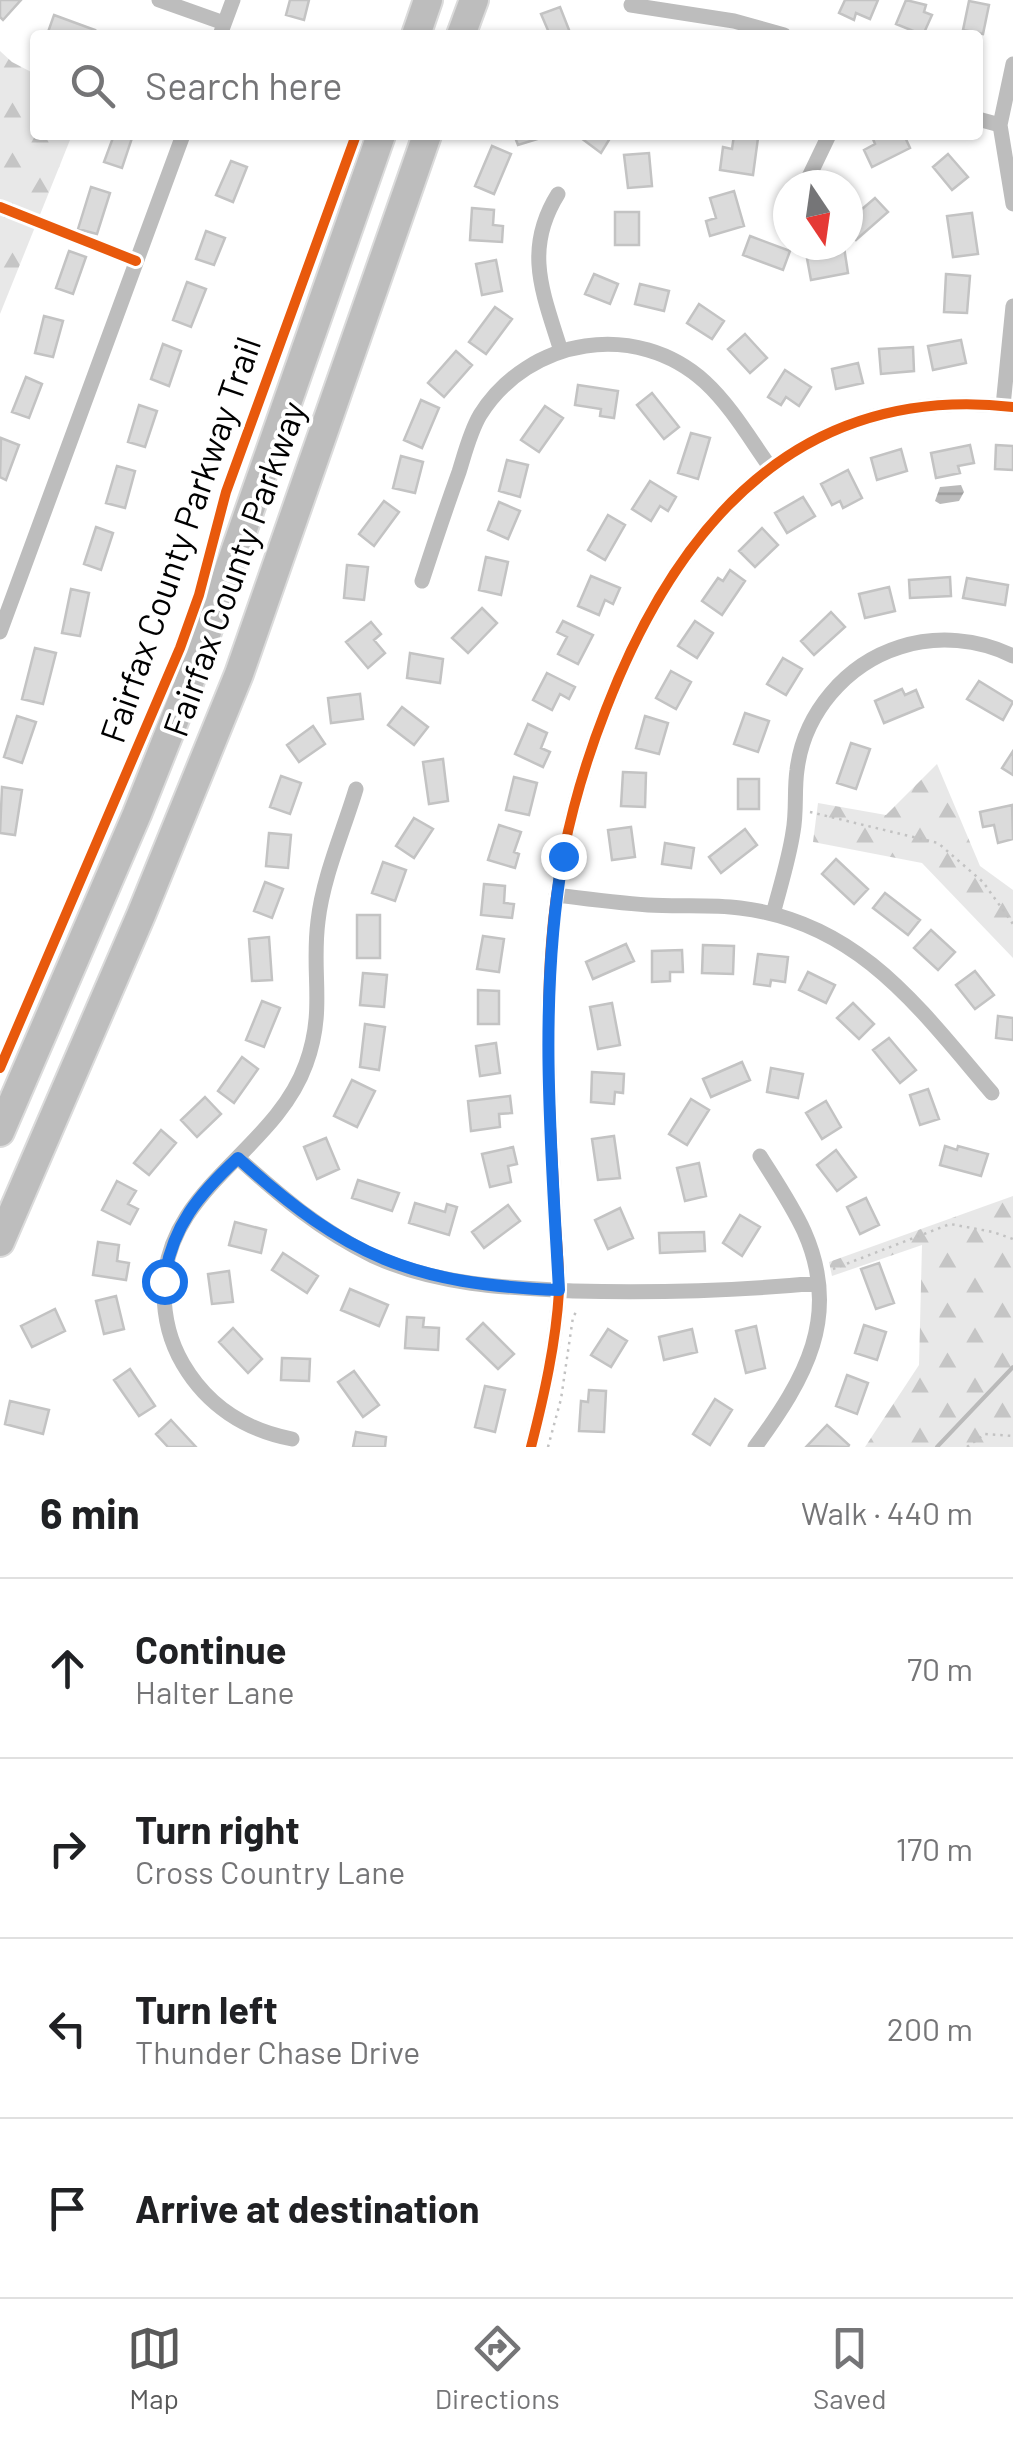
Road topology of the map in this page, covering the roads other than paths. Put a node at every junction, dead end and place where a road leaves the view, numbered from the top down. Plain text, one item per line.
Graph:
1 (159, 0) edge
2 (232, 0) edge
3 (428, 0) edge
4 (474, 0) edge
5 (631, 6) dead end
6 (222, 29) edge
7 (418, 30) edge
8 (463, 30) edge
9 (766, 30) edge
10 (1013, 64) edge
11 (983, 120) edge
12 (1000, 125) junction
13 (181, 140) edge
14 (379, 140) edge
15 (425, 140) edge
16 (827, 140) edge
17 (812, 170) edge
18 (558, 194) dead end
19 (1013, 204) edge
20 (1013, 306) edge
21 (561, 351) junction
22 (1008, 406) edge
23 (770, 468) junction
24 (422, 581) dead end
25 (0, 632) edge
26 (1013, 656) edge
27 (356, 790) dead end
28 (556, 895) junction
29 (773, 914) junction
30 (992, 1094) dead end
31 (0, 1132) edge
32 (760, 1156) dead end
33 (238, 1158) junction
34 (0, 1242) edge
35 (818, 1283) junction
36 (559, 1290) junction
37 (292, 1439) dead end
38 (531, 1447) edge
39 (754, 1447) edge

1 - 6 street
2 - 6 street
3 - 7 highway
4 - 8 highway
5 - 9 street
10 - 12 street
11 - 12 street
12 - 19 street
13 - 25 street
14 - 31 highway, Fairfax County Parkway
15 - 34 highway, Fairfax County Parkway
16 - 17 street
18 - 21 street
20 - 22 street
21 - 23 street
21 - 24 street
22 - 23 street
23 - 28 street
26 - 29 street
27 - 33 street
28 - 29 street
28 - 36 street
29 - 30 street
32 - 35 street
33 - 36 street
33 - 37 street
35 - 36 street
35 - 39 street
36 - 38 street

